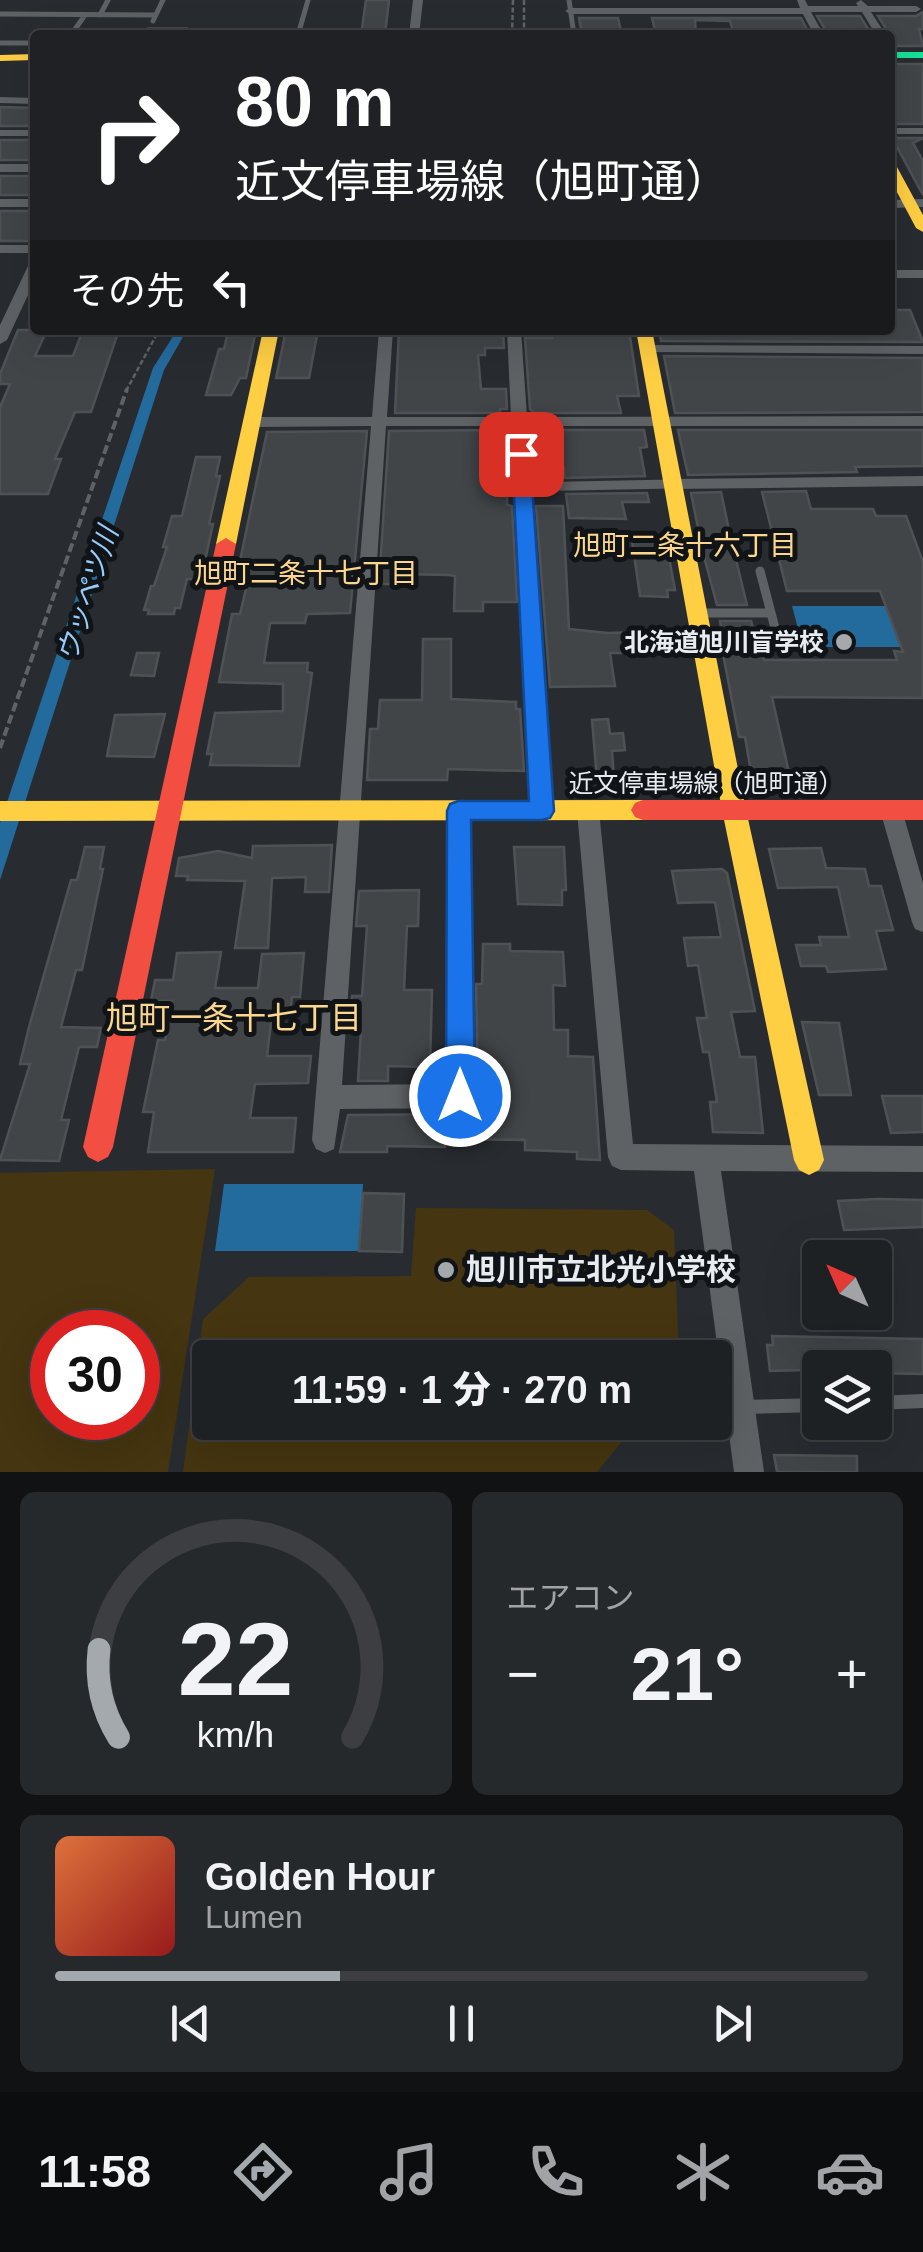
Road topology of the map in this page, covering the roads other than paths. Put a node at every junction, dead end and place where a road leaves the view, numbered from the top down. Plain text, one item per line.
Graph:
1 (108, 0) edge
2 (163, 0) edge
3 (308, 0) edge
4 (418, 0) edge
5 (862, 4) edge
6 (570, 6) edge
7 (804, 7) edge
8 (917, 9) edge
9 (0, 14) edge
10 (85, 15) junction
11 (100, 15) junction
12 (156, 15) junction
13 (74, 30) edge
14 (148, 30) edge
15 (299, 30) edge
16 (415, 30) edge
17 (816, 30) edge
18 (878, 30) edge
19 (0, 43) edge
20 (30, 43) edge
21 (895, 49) edge
22 (923, 55) edge
23 (0, 58) edge
24 (30, 58) edge
25 (0, 100) edge
26 (30, 100) edge
27 (895, 131) edge
28 (923, 131) edge
29 (0, 133) edge
30 (30, 134) edge
31 (0, 168) edge
32 (30, 168) edge
33 (895, 177) edge
34 (0, 203) edge
35 (30, 203) edge
36 (908, 204) edge
37 (923, 228) edge
38 (0, 249) edge
39 (30, 249) edge
40 (895, 274) edge
41 (923, 274) edge
42 (0, 299) edge
43 (27, 299) edge
44 (270, 335) edge
45 (386, 335) edge
46 (514, 335) edge
47 (0, 340) edge
48 (645, 340) edge
49 (923, 350) edge
50 (519, 420) junction
51 (661, 420) junction
52 (380, 421) junction
53 (923, 421) edge
54 (253, 422) junction
55 (923, 481) edge
56 (672, 484) junction
57 (523, 487) junction
58 (760, 571) dead end
59 (697, 613) junction
60 (771, 613) junction
61 (781, 651) dead end
62 (588, 810) junction
63 (734, 810) junction
64 (891, 810) junction
65 (923, 810) edge
66 (0, 811) edge
67 (348, 811) junction
68 (458, 811) junction
69 (542, 811) junction
70 (172, 812) junction
71 (923, 922) edge
72 (328, 1098) junction
73 (325, 1140) dead end
74 (98, 1146) dead end
75 (706, 1158) junction
76 (923, 1159) edge
77 (809, 1160) junction
78 (923, 1401) edge
79 (892, 1402) edge
80 (802, 1405) edge
81 (740, 1407) junction
82 (749, 1472) edge

1 - 11 lane
2 - 12 lane
3 - 15 lane
4 - 16 street
5 - 7 street
5 - 8 street
5 - 18 street
6 - 7 street
7 - 17 street
9 - 10 lane
10 - 11 lane
10 - 13 lane
11 - 12 lane
12 - 14 lane
19 - 20 lane
21 - 22 street
23 - 24 street
25 - 26 street
27 - 28 street
29 - 30 street
31 - 32 street
33 - 36 street
34 - 35 street
36 - 37 street
38 - 39 street
40 - 41 street
42 - 43 street
43 - 47 street
44 - 54 street
45 - 52 street
46 - 50 street
48 - 49 street
48 - 51 street
50 - 51 street
50 - 52 street
50 - 57 street
51 - 53 street
51 - 56 street
52 - 54 street
52 - 67 street
54 - 70 street
55 - 56 street
56 - 57 lane
56 - 59 street
57 - 69 street
58 - 60 lane
59 - 60 lane
59 - 63 street
60 - 61 lane
62 - 63 street, 近文停車場線（旭町通）
62 - 69 street, 近文停車場線（旭町通）
62 - 75 street
63 - 64 street, 近文停車場線（旭町通）
63 - 77 street
64 - 65 street, 近文停車場線（旭町通）
64 - 71 street
66 - 70 street, 近文停車場線（旭町通）
67 - 68 street, 近文停車場線（旭町通）
67 - 70 street, 近文停車場線（旭町通）
67 - 72 street
68 - 69 street, 近文停車場線（旭町通）
68 - 72 street
70 - 74 street
72 - 73 street
75 - 77 street
75 - 81 street
76 - 77 street
78 - 79 lane
80 - 81 lane
81 - 82 street

